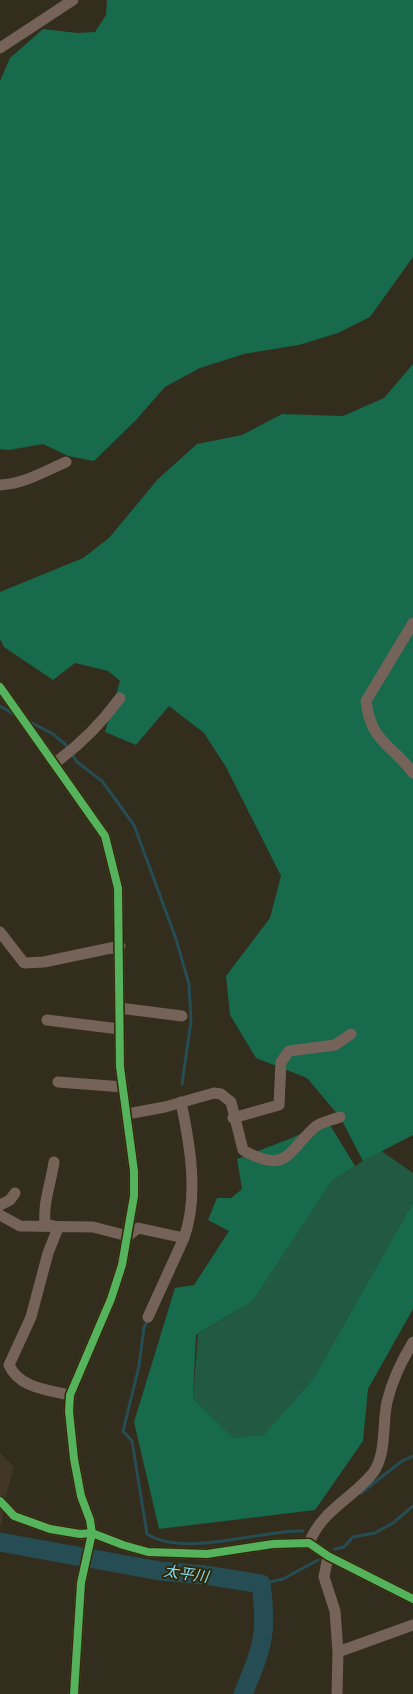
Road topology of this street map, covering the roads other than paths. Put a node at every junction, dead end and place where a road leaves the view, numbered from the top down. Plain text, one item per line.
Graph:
1 (73, 0) edge
2 (0, 48) edge
3 (66, 462) dead end
4 (0, 485) edge
5 (413, 624) edge
6 (0, 687) edge
7 (120, 698) dead end
8 (55, 763) junction
9 (413, 772) edge
10 (0, 932) edge
11 (120, 946) junction
12 (119, 1008) junction
13 (182, 1016) dead end
14 (46, 1020) dead end
15 (119, 1029) junction
16 (350, 1034) dead end
17 (58, 1082) dead end
18 (123, 1088) junction
19 (181, 1102) junction
20 (127, 1114) junction
21 (340, 1117) dead end
22 (233, 1118) junction
23 (54, 1162) dead end
24 (15, 1193) dead end
25 (0, 1205) edge
26 (0, 1215) edge
27 (58, 1228) junction
28 (128, 1236) junction
29 (184, 1238) junction
30 (148, 1317) dead end
31 (413, 1342) edge
32 (70, 1395) junction
33 (0, 1501) edge
34 (92, 1536) junction
35 (309, 1544) junction
36 (328, 1556) junction
37 (413, 1599) edge
38 (413, 1625) edge
39 (338, 1652) junction
40 (74, 1694) edge
41 (337, 1694) edge

1 - 2 street
3 - 4 street
5 - 9 street
6 - 8 street
7 - 8 street
8 - 11 street
10 - 11 street
11 - 12 street
12 - 13 street
12 - 15 street
14 - 15 street
15 - 18 street
16 - 22 street
17 - 18 street
18 - 20 street
19 - 20 street
19 - 22 street
19 - 29 street
20 - 28 street
21 - 22 street
23 - 27 street
24 - 25 street
26 - 27 street
27 - 28 street
27 - 32 street
28 - 29 street
28 - 32 street
29 - 30 street
31 - 35 street
32 - 34 street
33 - 34 street
34 - 35 street
34 - 40 street
35 - 36 street
36 - 37 street
36 - 39 street
38 - 39 street
39 - 41 street

